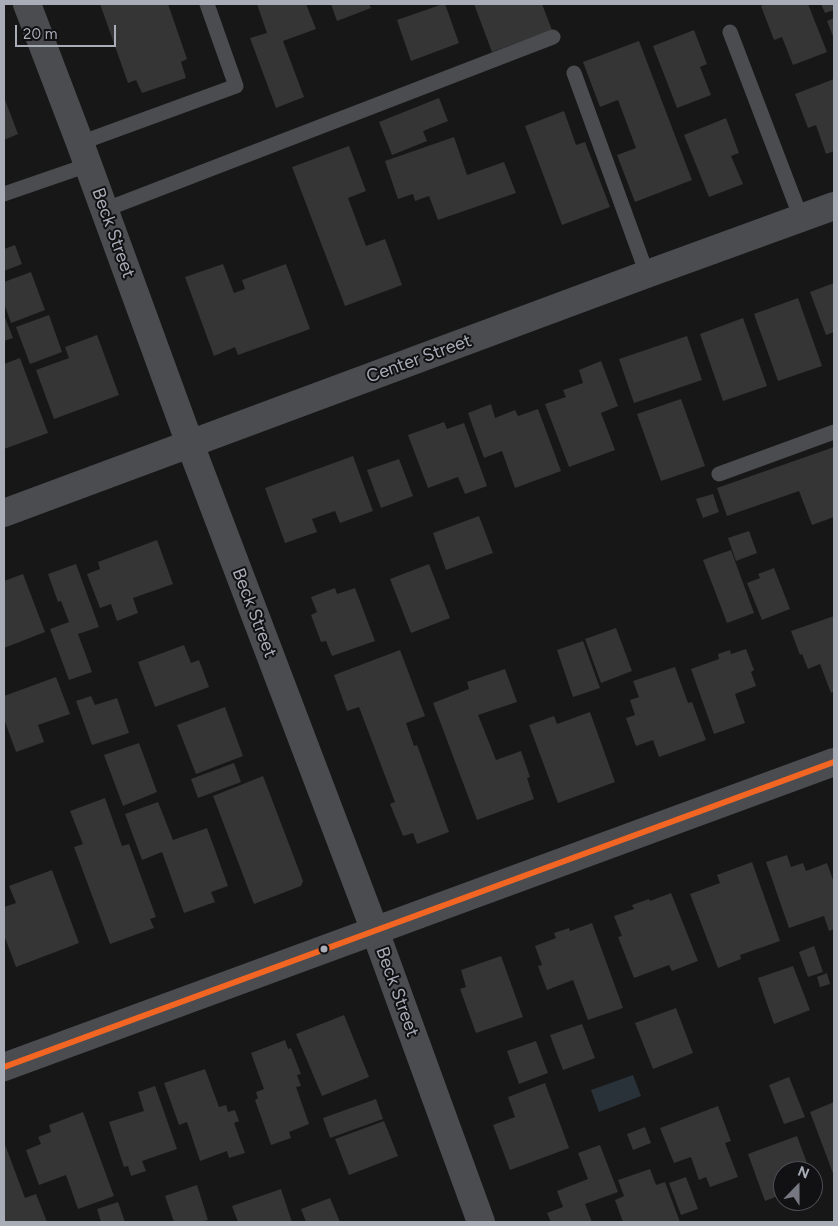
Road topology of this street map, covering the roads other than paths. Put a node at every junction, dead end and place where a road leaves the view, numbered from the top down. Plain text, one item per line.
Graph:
1 (27, 4) edge
2 (207, 4) edge
3 (730, 32) dead end
4 (553, 37) dead end
5 (574, 73) dead end
6 (84, 154) junction
7 (4, 194) edge
8 (834, 206) edge
9 (104, 210) junction
10 (801, 218) junction
11 (647, 274) junction
12 (834, 432) edge
13 (190, 444) junction
14 (719, 474) dead end
15 (4, 513) edge
16 (834, 762) edge
17 (375, 931) junction
18 (4, 1067) edge
19 (481, 1222) edge

1 - 6 street, Beck Street
2 - 6 lane
3 - 10 lane
4 - 9 lane
5 - 11 lane
6 - 7 lane
6 - 9 street, Beck Street
8 - 10 street, Center Street
9 - 13 street, Beck Street
10 - 11 street, Center Street
11 - 13 street, Center Street
12 - 14 lane
13 - 15 street, Center Street
13 - 17 street, Beck Street
16 - 17 street
17 - 18 street
17 - 19 street, Beck Street

